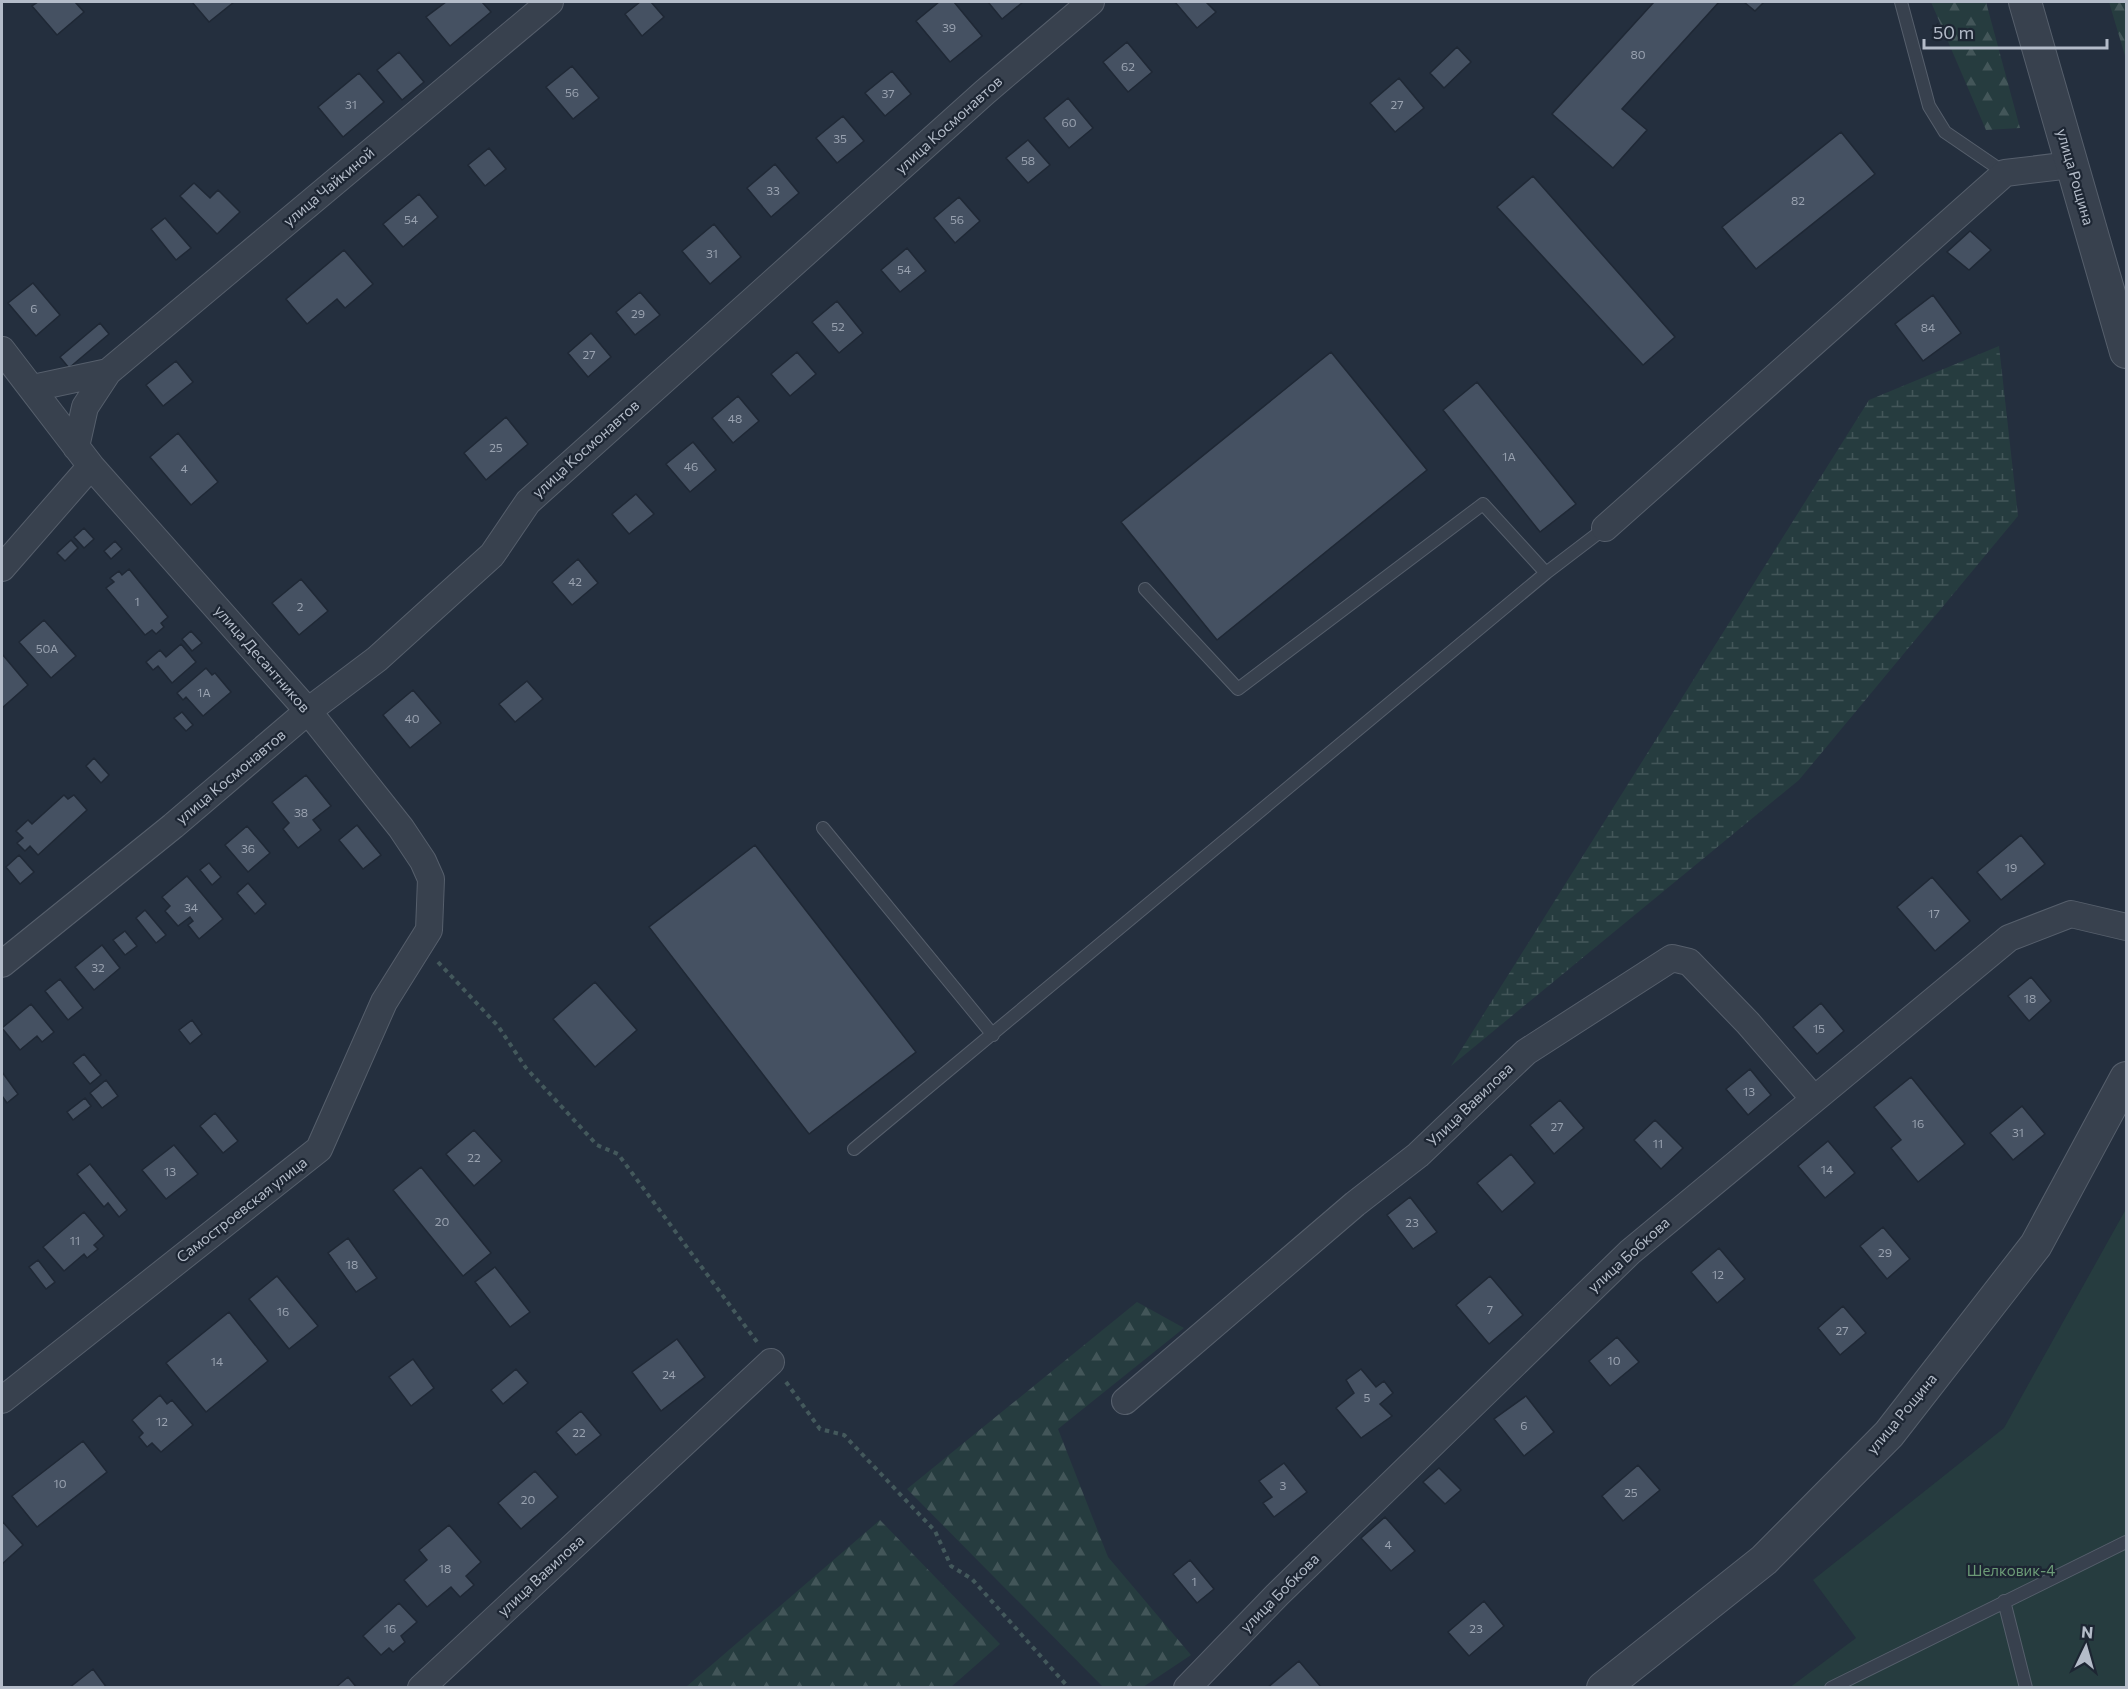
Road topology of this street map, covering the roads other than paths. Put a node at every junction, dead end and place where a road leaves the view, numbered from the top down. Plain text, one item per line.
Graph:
1 (550, 2) edge
2 (1091, 2) edge
3 (1901, 2) edge
4 (2025, 2) edge
5 (2071, 165) junction
6 (2006, 173) junction
7 (2, 350) edge
8 (2127, 352) edge
9 (108, 372) junction
10 (33, 388) junction
11 (84, 456) junction
12 (1605, 528) joint
13 (2, 568) edge
14 (1546, 573) junction
15 (1145, 589) dead end
16 (308, 711) junction
17 (823, 828) dead end
18 (423, 861) joint
19 (2127, 927) edge
20 (2, 964) edge
21 (993, 1035) junction
22 (2127, 1078) edge
23 (1814, 1100) junction
24 (854, 1149) dead end
25 (771, 1362) road end
26 (2, 1400) edge
27 (1125, 1401) dead end
28 (2127, 1542) edge
29 (2004, 1601) junction
30 (1619, 1680) edge
31 (1847, 1684) edge
32 (421, 1688) edge
33 (1187, 1688) edge
34 (1831, 1688) edge
35 (2026, 1688) edge

1 - 9 street, улица Чайкиной
2 - 16 street, улица Космонавтов
3 - 6 lane
4 - 5 street, улица Рощина
5 - 6 street
5 - 8 street, улица Рощина
6 - 12 street
7 - 10 street
9 - 10 street, улица Чайкиной
9 - 11 street, улица Чайкиной
10 - 11 street, улица Десантников
11 - 13 street, улица Чайкиной
11 - 16 street, улица Десантников
12 - 14 lane
14 - 15 lane
14 - 21 lane
16 - 18 street, улица Десантников
16 - 20 street, улица Космонавтов
17 - 21 lane
18 - 26 street, Самостроевская улица
19 - 23 street, улица Бобкова
21 - 24 lane
22 - 30 street, улица Рощина
23 - 27 street, Улица Вавилова
23 - 33 street, улица Бобкова
25 - 32 street, улица Вавилова
28 - 29 lane
29 - 31 lane
29 - 35 lane
31 - 34 lane

